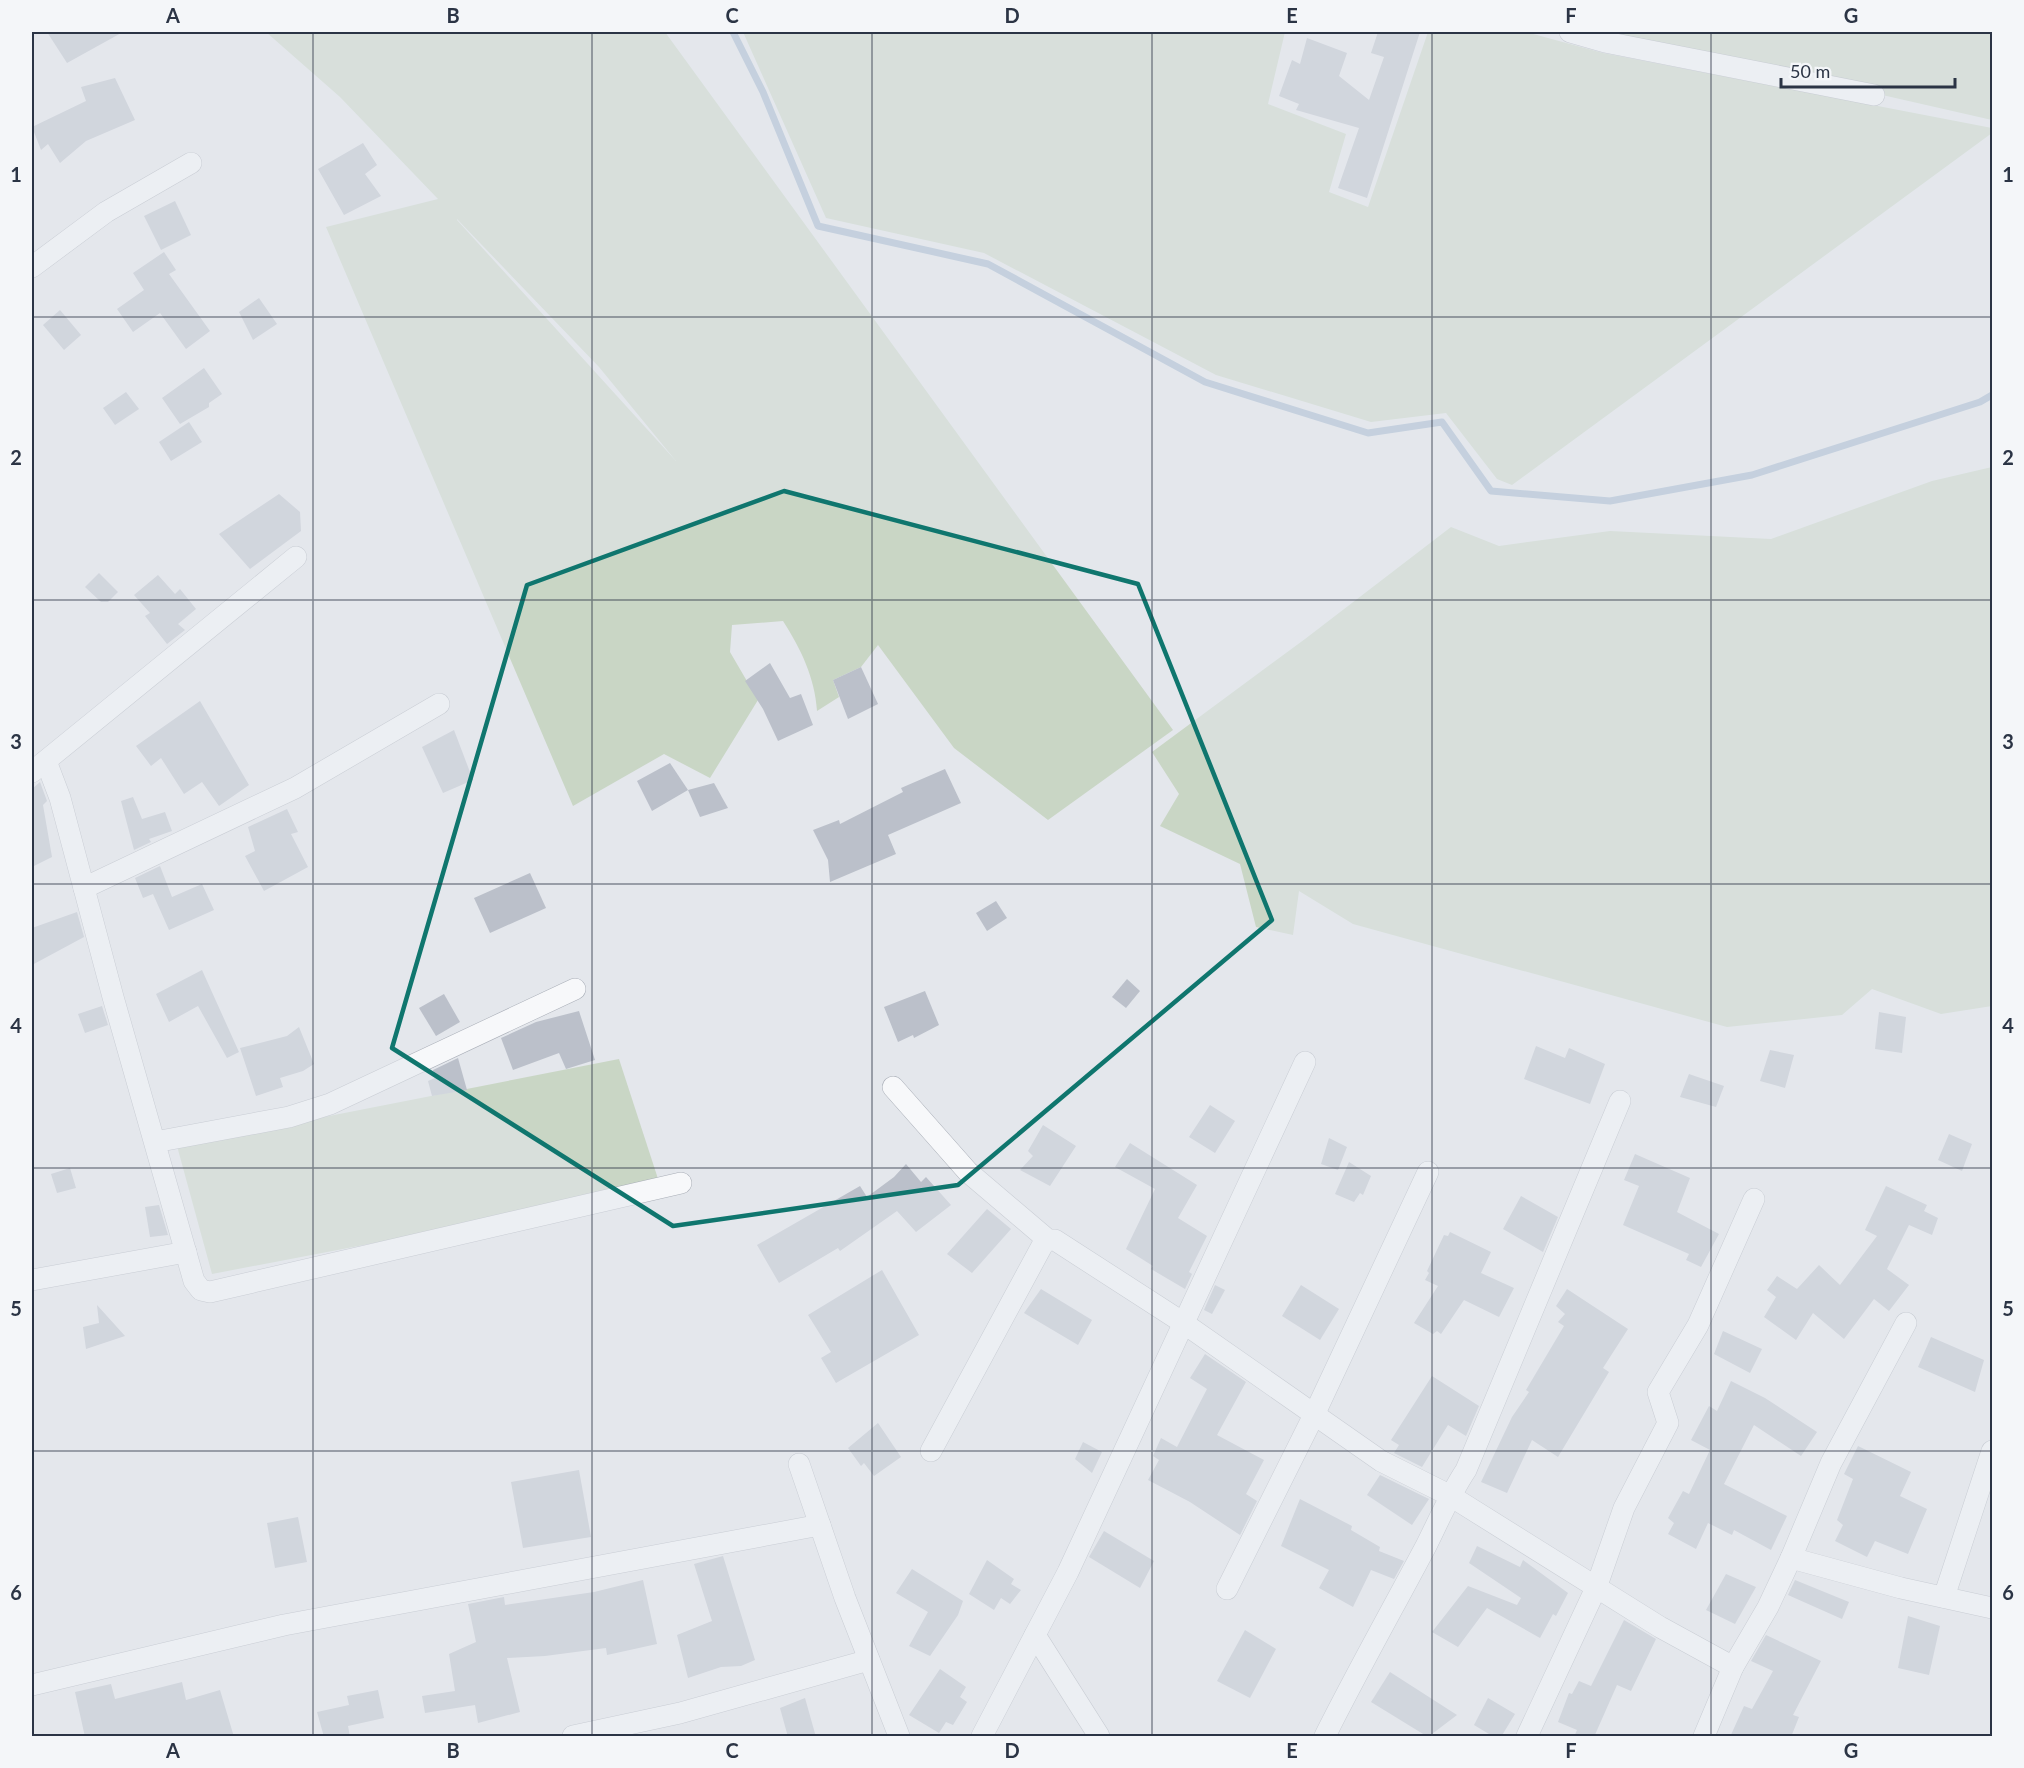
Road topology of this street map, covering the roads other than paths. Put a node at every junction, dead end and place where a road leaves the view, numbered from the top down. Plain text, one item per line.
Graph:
1 (1570, 32) edge
2 (1874, 95) dead end
3 (191, 162) dead end
4 (32, 267) edge
5 (296, 557) dead end
6 (439, 704) dead end
7 (39, 766) edge
8 (84, 888) junction
9 (575, 989) dead end
10 (1305, 1062) dead end
11 (893, 1087) dead end
12 (1620, 1101) dead end
13 (155, 1142) junction
14 (1428, 1172) dead end
15 (681, 1183) dead end
16 (1754, 1199) dead end
17 (1048, 1240) junction
18 (186, 1252) junction
19 (32, 1280) edge
20 (1182, 1322) junction
21 (1905, 1323) dead end
22 (1314, 1415) junction
23 (932, 1451) dead end
24 (1992, 1451) edge
25 (799, 1464) dead end
26 (1449, 1495) junction
27 (819, 1525) junction
28 (1791, 1558) junction
29 (1596, 1588) junction
30 (1227, 1589) dead end
31 (1944, 1597) junction
32 (1992, 1608) edge
33 (1035, 1635) junction
34 (868, 1660) junction
35 (1733, 1667) junction
36 (32, 1685) edge
37 (573, 1737) edge
38 (899, 1737) edge
39 (982, 1737) edge
40 (1099, 1737) edge
41 (1325, 1737) edge
42 (1527, 1737) edge
43 (1704, 1737) edge

1 - 2 street
3 - 4 street
5 - 7 street
6 - 8 street
7 - 8 street
8 - 13 street
9 - 13 street
10 - 20 street
11 - 17 street
12 - 26 street
13 - 18 street
14 - 22 street
15 - 18 street
16 - 29 street
17 - 20 street
17 - 23 street
18 - 19 street
20 - 22 street
20 - 33 street
21 - 28 street
22 - 26 street
22 - 30 street
24 - 31 street
25 - 27 street
26 - 29 street
26 - 41 street
27 - 34 street
27 - 36 street
28 - 31 street
28 - 35 street
29 - 35 street
29 - 42 street
31 - 32 street
33 - 39 street
33 - 40 street
34 - 37 street
34 - 38 street
35 - 43 street

